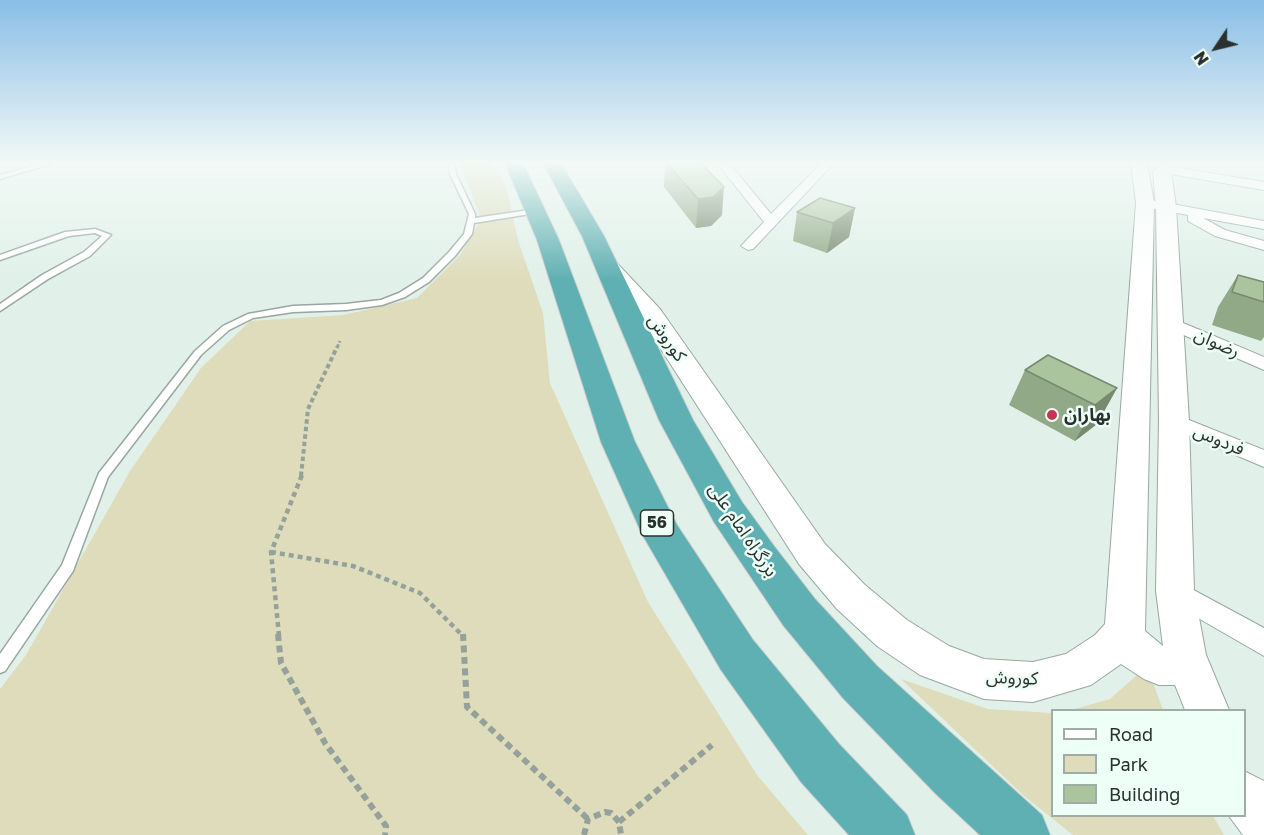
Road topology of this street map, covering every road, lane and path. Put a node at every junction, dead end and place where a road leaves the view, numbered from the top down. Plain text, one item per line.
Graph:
1 (467, 202) edge
2 (531, 202) edge
3 (574, 202) edge
4 (755, 202) edge
5 (790, 202) edge
6 (1163, 202) edge
7 (1164, 206) junction
8 (578, 209) junction
9 (471, 221) junction
10 (540, 221) junction
11 (771, 222) junction
12 (1264, 225) edge
13 (748, 246) dead end
14 (1264, 246) edge
15 (599, 251) junction
16 (0, 258) edge
17 (0, 309) edge
18 (1169, 322) junction
19 (340, 341) dead end
20 (1264, 364) edge
21 (1174, 421) junction
22 (1264, 459) edge
23 (271, 552) junction
24 (1175, 591) junction
25 (1125, 631) junction
26 (1264, 642) edge
27 (1185, 656) junction
28 (4, 661) edge
29 (1206, 709) edge
30 (712, 745) dead end
31 (1246, 796) edge
32 (588, 819) junction
33 (1264, 821) edge
34 (619, 822) junction
35 (386, 835) edge
36 (584, 835) edge
37 (621, 835) edge
38 (887, 835) edge
39 (1022, 835) edge

1 - 9 lane
2 - 10 highway, 56
3 - 8 highway, بزرگراه امام علی
4 - 11 street
5 - 11 street
6 - 7 main road
7 - 12 street
7 - 14 street
7 - 18 main road
7 - 25 main road
8 - 10 highway
8 - 15 highway, بزرگراه امام علی
9 - 10 lane
9 - 28 lane
10 - 15 highway
10 - 38 highway, 56
11 - 13 street
15 - 25 main road, کوروش
15 - 39 highway, بزرگراه امام علی
16 - 17 lane
18 - 20 street, رضوان
18 - 21 main road
19 - 23 path
21 - 22 street, فردوس
21 - 24 main road
23 - 32 path
23 - 35 path
24 - 26 street
24 - 27 main road
25 - 27 main road
27 - 29 main road
30 - 34 path
31 - 33 main road
32 - 34 path
32 - 36 path
34 - 37 path

